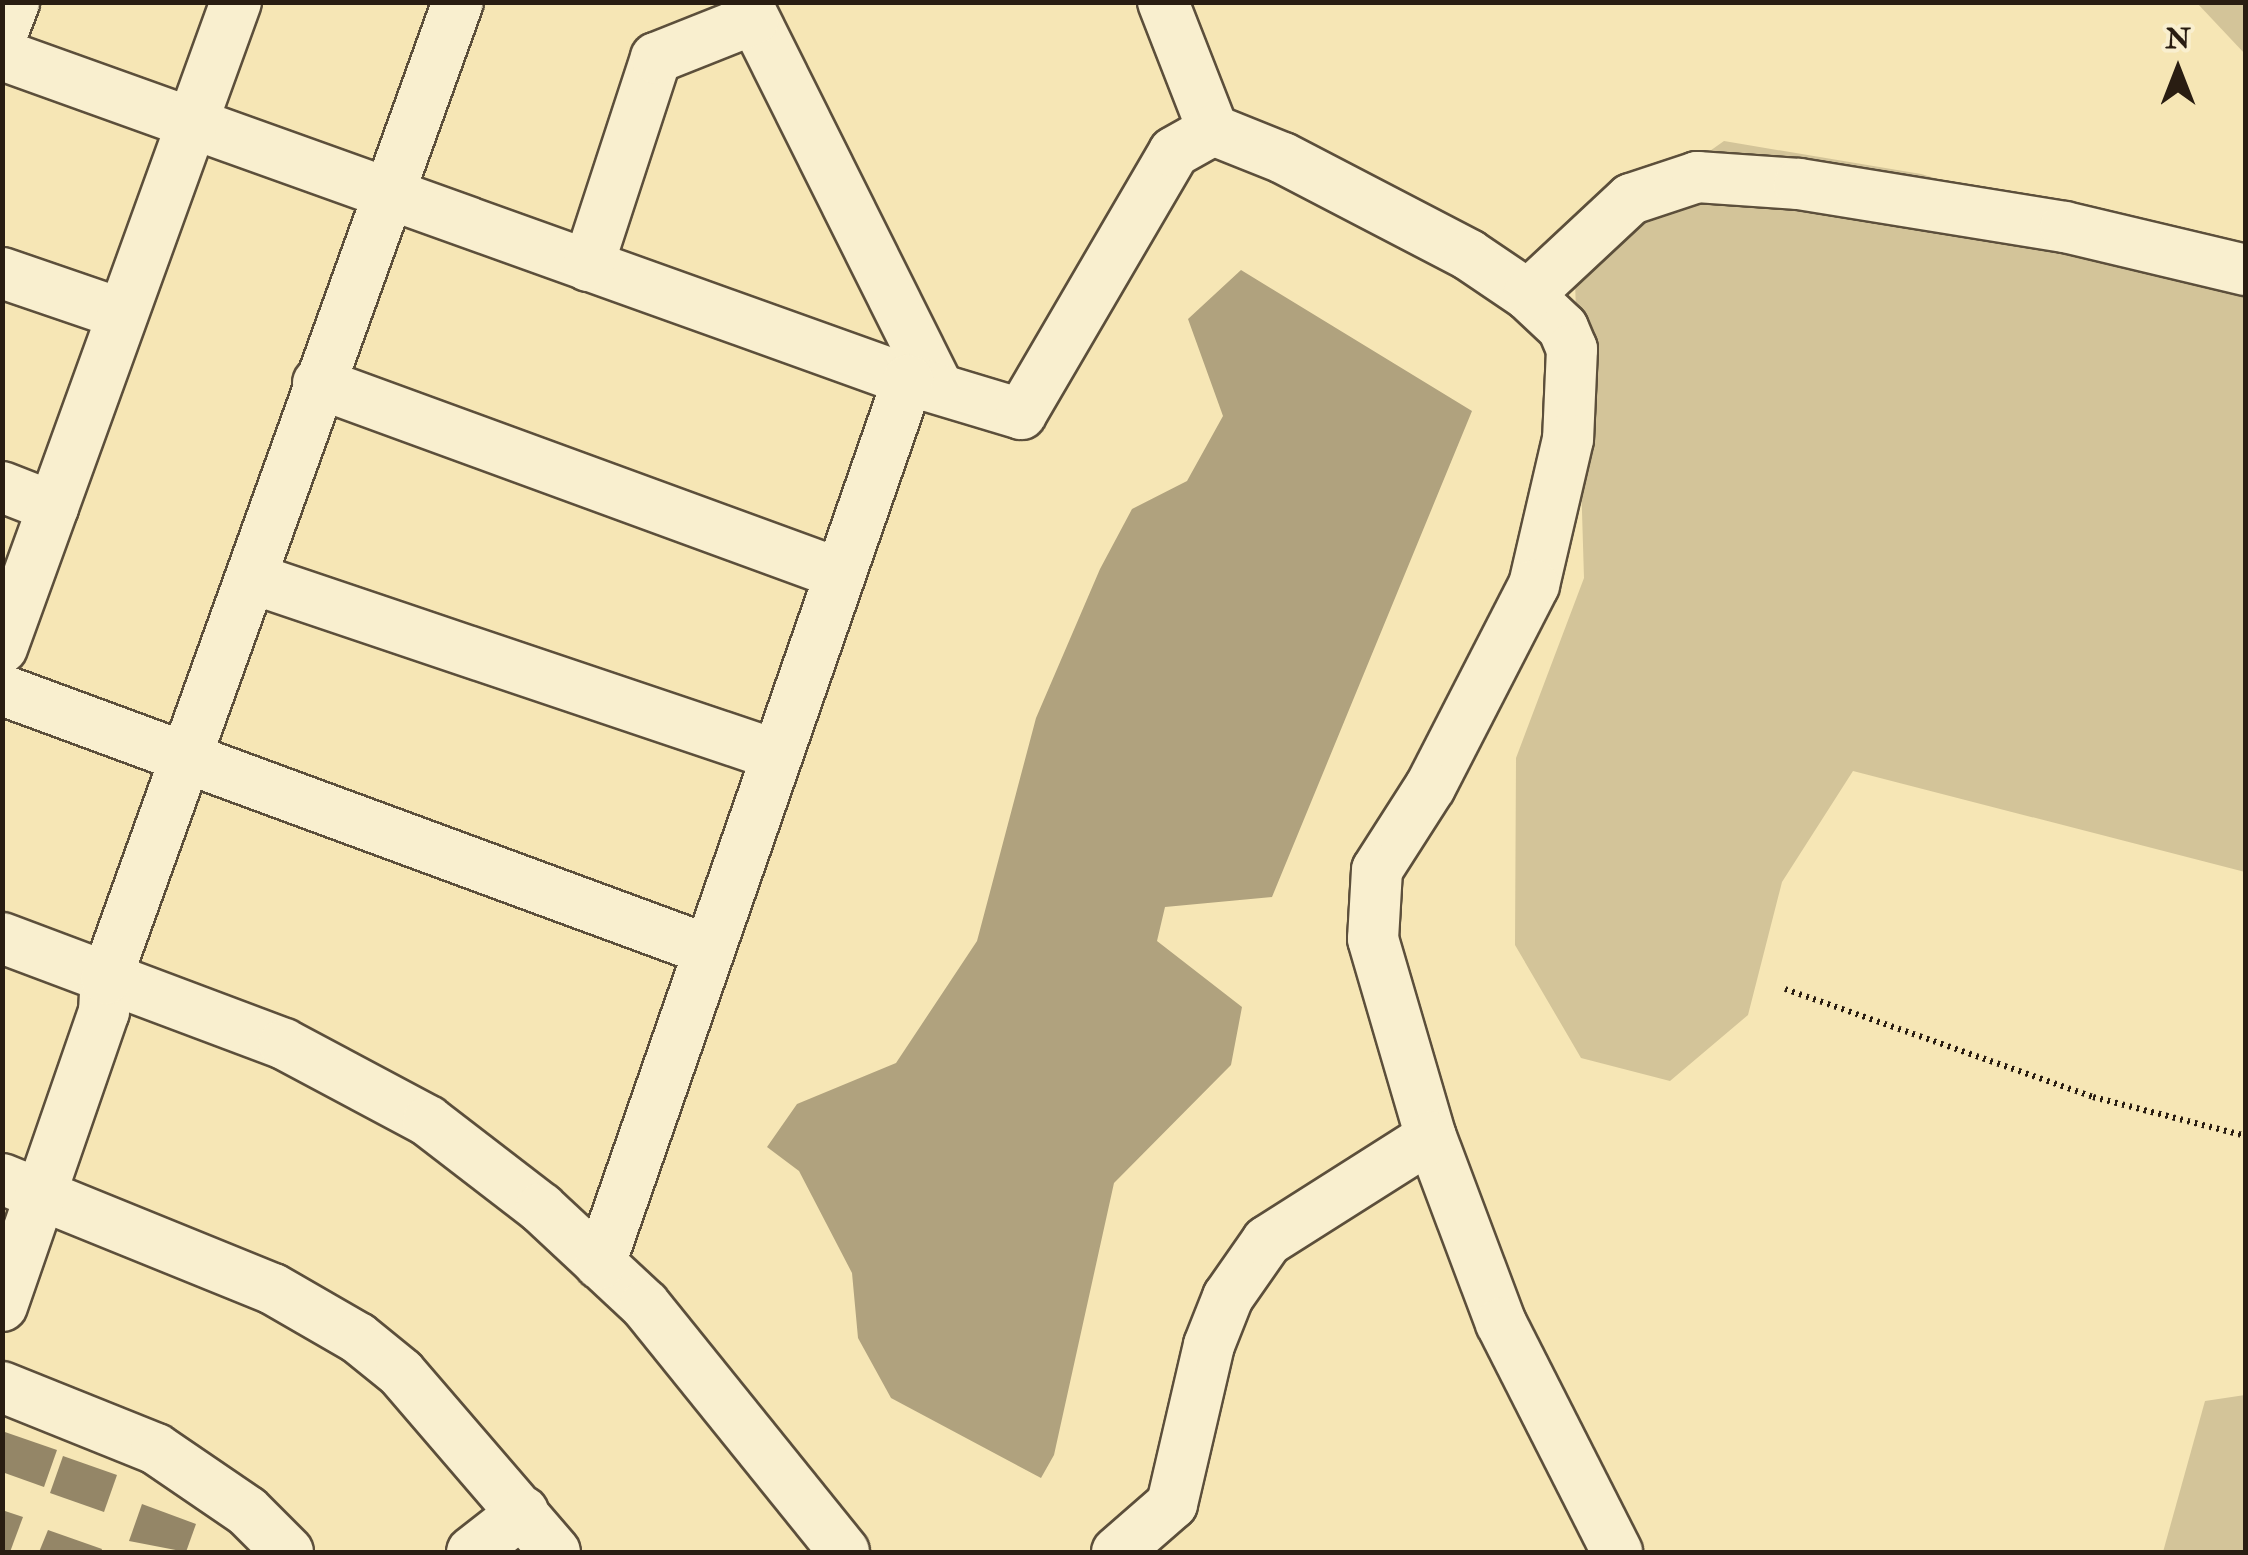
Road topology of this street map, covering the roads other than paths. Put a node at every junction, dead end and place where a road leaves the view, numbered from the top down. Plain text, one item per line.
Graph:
1 (14, 2) edge
2 (236, 2) edge
3 (458, 2) edge
4 (1163, 2) edge
5 (750, 11) edge
6 (2, 34) edge
7 (2, 55) edge
8 (191, 123) junction
9 (1212, 130) junction
10 (385, 193) junction
11 (588, 266) junction
12 (2246, 270) edge
13 (2, 273) edge
14 (1528, 295) junction
15 (122, 314) junction
16 (318, 383) junction
17 (923, 384) junction
18 (2, 487) edge
19 (53, 506) junction
20 (840, 574) junction
21 (251, 578) junction
22 (2, 648) edge
23 (2, 690) edge
24 (188, 756) junction
25 (776, 756) junction
26 (2, 938) edge
27 (708, 950) junction
28 (106, 979) junction
29 (1431, 1137) junction
30 (24, 1187) edge
31 (600, 1264) junction
32 (2, 1306) edge
33 (2, 1387) edge
34 (524, 1512) junction
35 (1131, 1548) edge
36 (288, 1552) edge
37 (472, 1552) edge
38 (555, 1552) edge
39 (844, 1552) edge
40 (1616, 1552) edge

1 - 6 street
2 - 8 street
3 - 10 street
4 - 9 street
5 - 11 street
5 - 17 street
7 - 8 street
8 - 10 street
8 - 15 street
9 - 14 street
9 - 17 street
10 - 11 street
10 - 16 street
11 - 17 street
12 - 14 street
13 - 15 street
14 - 29 street
15 - 19 street
16 - 20 street
16 - 21 street
17 - 20 street
18 - 19 street
19 - 22 street
20 - 25 street
21 - 24 street
21 - 25 street
23 - 24 street
24 - 27 street
24 - 28 street
25 - 27 street
26 - 28 street
27 - 31 street
28 - 30 street
28 - 31 street
29 - 35 street
29 - 40 street
30 - 32 street
30 - 34 street
31 - 39 street
33 - 36 street
34 - 37 street
34 - 38 street

